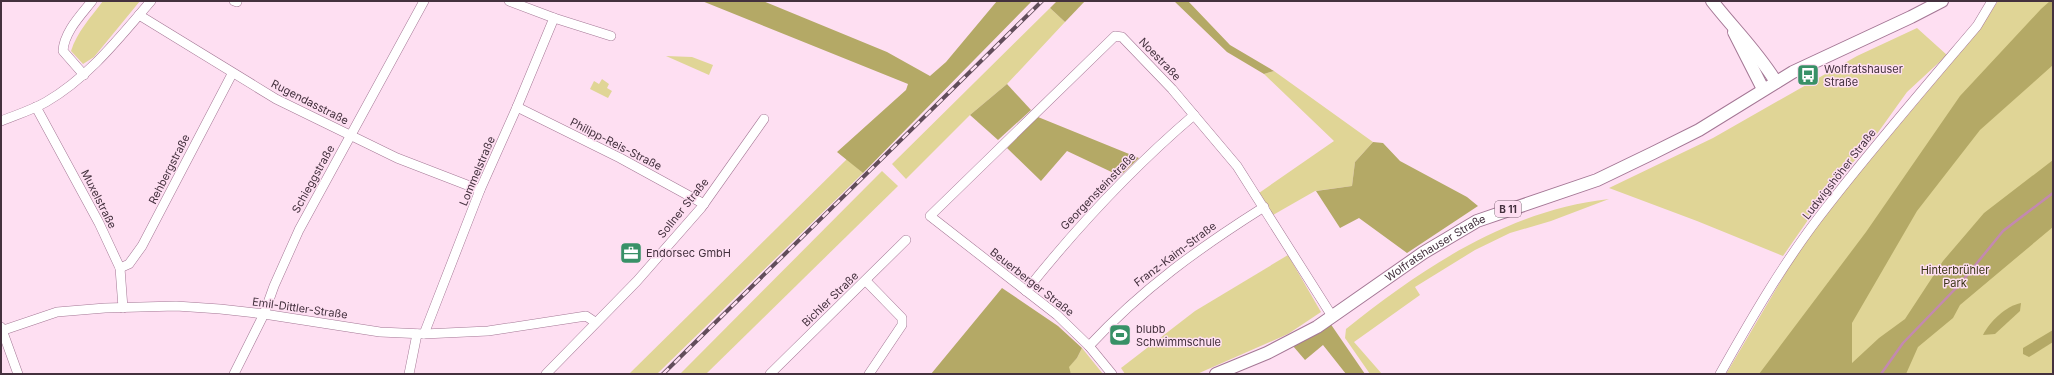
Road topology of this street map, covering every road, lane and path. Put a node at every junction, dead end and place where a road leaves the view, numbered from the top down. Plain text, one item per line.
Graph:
1 (92, 1) edge
2 (151, 1) edge
3 (424, 1) edge
4 (509, 1) edge
5 (1712, 1) edge
6 (1942, 1) edge
7 (1992, 1) edge
8 (139, 15) junction
9 (554, 18) junction
10 (1731, 26) junction
11 (611, 36) dead end
12 (232, 74) junction
13 (84, 75) junction
14 (1776, 82) junction
15 (1763, 89) junction
16 (36, 107) junction
17 (517, 107) junction
18 (1194, 115) junction
19 (764, 119) dead end
20 (1, 121) edge
21 (351, 136) junction
22 (480, 190) junction
23 (704, 204) junction
24 (1264, 207) junction
25 (930, 216) joint
26 (906, 240) dead end
27 (120, 268) junction
28 (866, 281) junction
29 (1026, 290) junction
30 (123, 308) junction
31 (264, 314) junction
32 (1332, 316) junction
33 (595, 322) junction
34 (1, 329) edge
35 (420, 334) junction
36 (1089, 346) junction
37 (18, 374) edge
38 (234, 374) edge
39 (409, 374) edge
40 (546, 374) edge
41 (770, 374) edge
42 (869, 374) edge
43 (1112, 374) edge
44 (1216, 374) edge
45 (1720, 374) edge

1 - 13 street
2 - 8 street
3 - 21 street, Schieggstraße
4 - 9 street
5 - 10 main road
6 - 14 main road, Wolfratshauser Straße / B 11
7 - 45 street, Ludwigshöher Straße
8 - 12 street, Rugendasstraße
8 - 13 street
9 - 11 street
9 - 17 street, Lommelstraße
10 - 14 main road
10 - 15 main road
12 - 21 street, Rugendasstraße
12 - 27 street, Rehbergstraße
13 - 16 street
14 - 15 main road, Wolfratshauser Straße / B 11
15 - 32 main road, Wolfratshauser Straße / B 11
16 - 20 street
16 - 27 street, Muxelstraße
17 - 22 street, Lommelstraße
17 - 23 street, Philipp-Reis-Straße
18 - 24 street, Noestraße
18 - 25 street, Noestraße
18 - 29 street, Georgensteinstraße
19 - 23 street, Sollner Straße
21 - 22 street, Rugendasstraße
21 - 31 street, Schieggstraße
22 - 35 street, Lommelstraße
23 - 33 street, Sollner Straße
24 - 32 street, Noestraße
24 - 36 street, Franz-Kaim-Straße
25 - 29 street, Beuerberger Straße
26 - 28 street, Bichler Straße
27 - 30 street, Muxelstraße
28 - 41 street, Bichler Straße
28 - 42 street
29 - 36 street, Beuerberger Straße
30 - 31 street, Emil-Dittler-Straße
30 - 34 street, Emil-Dittler-Straße
31 - 35 street, Emil-Dittler-Straße
31 - 38 street, Schieggstraße
32 - 44 main road, Wolfratshauser Straße / B 11
33 - 35 street, Emil-Dittler-Straße
33 - 40 street, Sollner Straße
34 - 37 street
35 - 39 street, Lommelstraße
36 - 43 street, Beuerberger Straße

